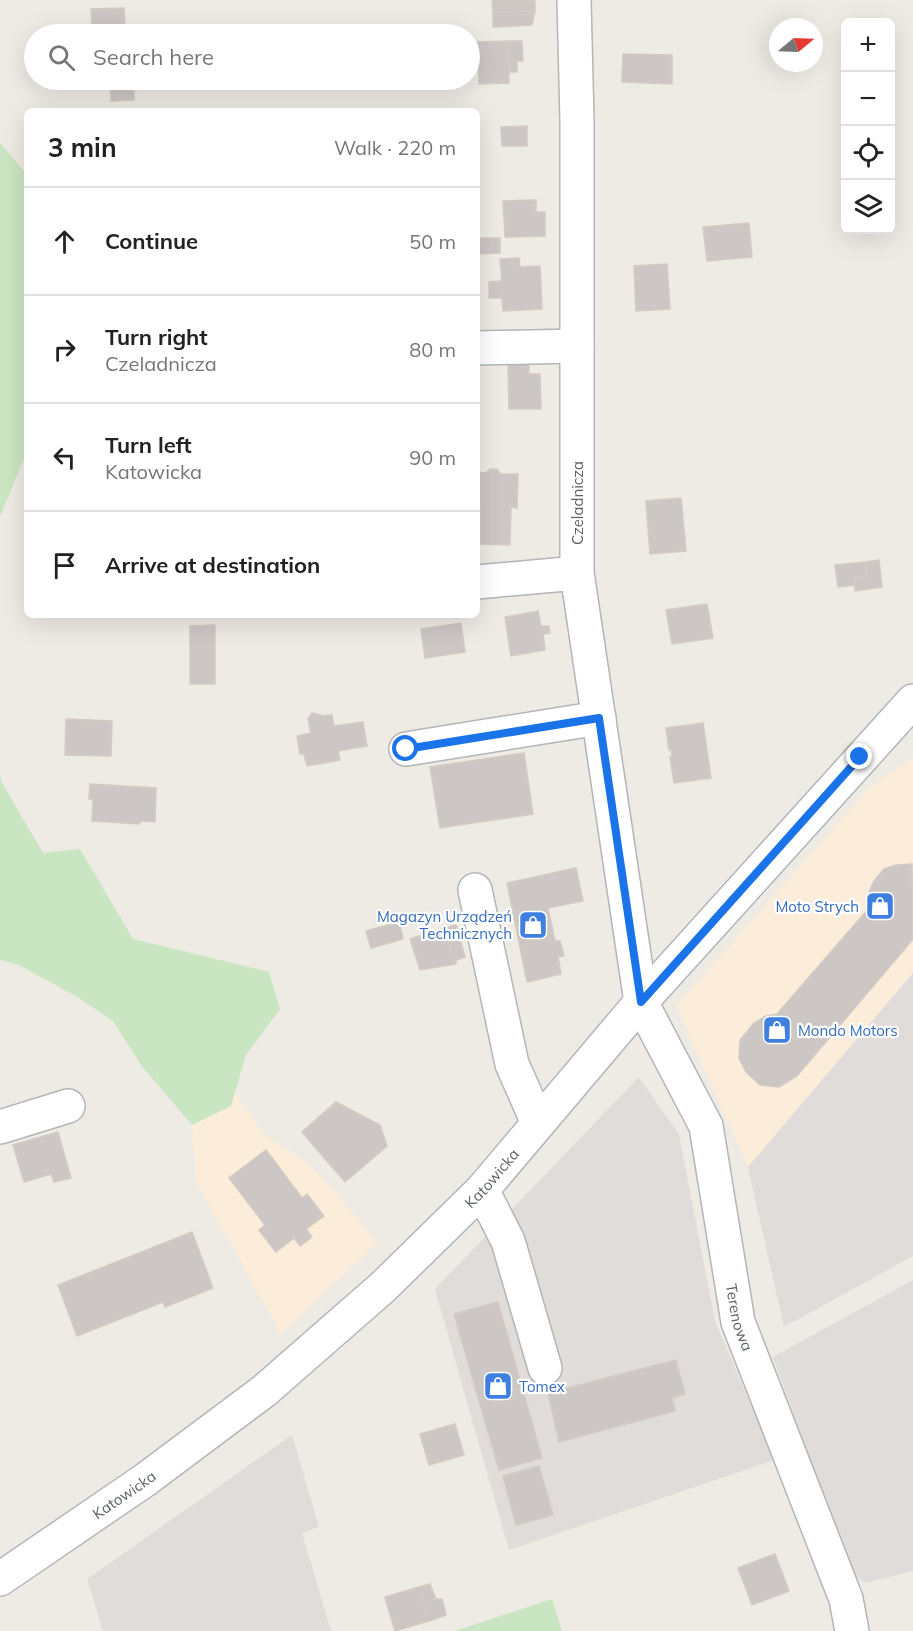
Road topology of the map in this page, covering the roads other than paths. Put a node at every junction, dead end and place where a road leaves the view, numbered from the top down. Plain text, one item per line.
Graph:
1 (574, 0) edge
2 (577, 346) junction
3 (480, 348) edge
4 (577, 573) junction
5 (480, 582) edge
6 (913, 701) edge
7 (599, 718) junction
8 (406, 749) dead end
9 (475, 890) dead end
10 (641, 1002) junction
11 (68, 1106) dead end
12 (538, 1123) junction
13 (0, 1127) edge
14 (482, 1190) junction
15 (545, 1368) dead end
16 (0, 1579) edge
17 (852, 1631) edge

1 - 2 street, Czeladnicza
2 - 3 street
2 - 4 street, Czeladnicza
4 - 5 street
4 - 7 street, Czeladnicza
6 - 10 street, Katowicka
7 - 8 street
7 - 10 street, Czeladnicza
9 - 12 street
10 - 12 street, Katowicka
10 - 17 street, Terenowa
11 - 13 street
12 - 14 street, Katowicka
14 - 15 street
14 - 16 street, Katowicka

